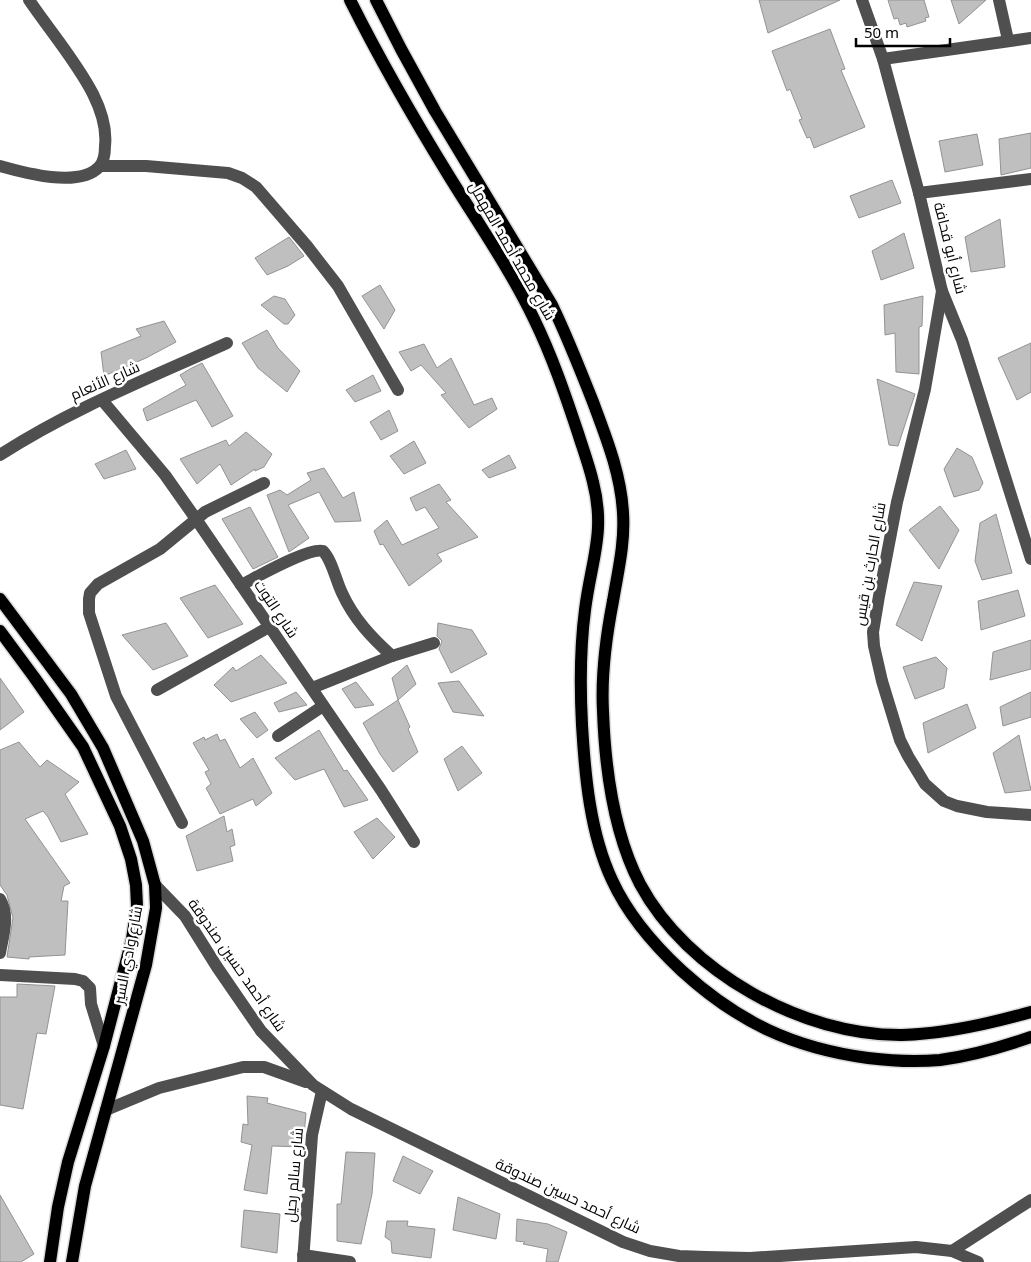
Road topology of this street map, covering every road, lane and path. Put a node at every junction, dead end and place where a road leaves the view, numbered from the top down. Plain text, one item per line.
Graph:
1 (29, 0) edge
2 (350, 0) edge
3 (376, 0) edge
4 (862, 0) edge
5 (999, 0) edge
6 (1031, 38) edge
7 (1008, 40) junction
8 (882, 59) junction
9 (0, 166) edge
10 (101, 166) junction
11 (1031, 179) edge
12 (919, 193) junction
13 (942, 291) junction
14 (227, 343) dead end
15 (398, 390) dead end
16 (102, 400) junction
17 (0, 455) edge
18 (264, 483) dead end
19 (196, 519) junction
20 (1031, 559) edge
21 (241, 585) junction
22 (0, 599) edge
23 (269, 627) junction
24 (0, 631) edge
25 (434, 643) dead end
26 (392, 656) junction
27 (312, 688) junction
28 (157, 690) dead end
29 (324, 706) junction
30 (278, 736) dead end
31 (1031, 815) edge
32 (182, 823) dead end
33 (414, 842) dead end
34 (155, 885) junction
35 (136, 886) junction
36 (0, 899) edge
37 (0, 954) edge
38 (0, 975) edge
39 (1031, 1012) edge
40 (1031, 1037) edge
41 (104, 1046) junction
42 (318, 1088) junction
43 (106, 1110) junction
44 (1031, 1200) edge
45 (952, 1251) junction
46 (303, 1259) edge
47 (50, 1262) edge
48 (72, 1262) edge
49 (350, 1262) edge
50 (978, 1262) edge

1 - 10 street
2 - 40 main road, شارع محمد أحمد المهمل
3 - 39 main road, شارع محمد أحمد المهمل
4 - 8 street, شارع أبو قحافة
5 - 7 street
6 - 7 street
7 - 8 street
8 - 12 street, شارع أبو قحافة
9 - 10 street
10 - 15 street
11 - 12 street
12 - 13 street, شارع أبو قحافة
13 - 20 street, شارع أبو قحافة
13 - 31 street, شارع الحارث بن قيس
14 - 16 street, شارع الأنعام
16 - 17 street, شارع الأنعام
16 - 19 street, شارع التوت
18 - 19 street
19 - 21 street, شارع التوت
19 - 32 street
21 - 23 street, شارع التوت
21 - 26 street
22 - 34 main road, شارع وادي السير
23 - 27 street, شارع التوت
23 - 28 street
24 - 35 main road, شارع وادي السير
25 - 26 street
26 - 27 street
27 - 29 street, شارع التوت
29 - 30 street
29 - 33 street, شارع التوت
34 - 35 main road
34 - 42 street, شارع أحمد حسين صندوقة
34 - 43 main road, شارع وادي السير
35 - 41 main road, شارع وادي السير
36 - 37 street
38 - 41 street
41 - 47 main road, شارع وادي السير
42 - 43 street, شارع أحمد حسين صندوقة
42 - 45 street, شارع أحمد حسين صندوقة
42 - 46 street, شارع سالم رحيل
43 - 48 main road, شارع وادي السير
44 - 45 street
45 - 50 street, شارع أحمد حسين صندوقة
46 - 49 street

